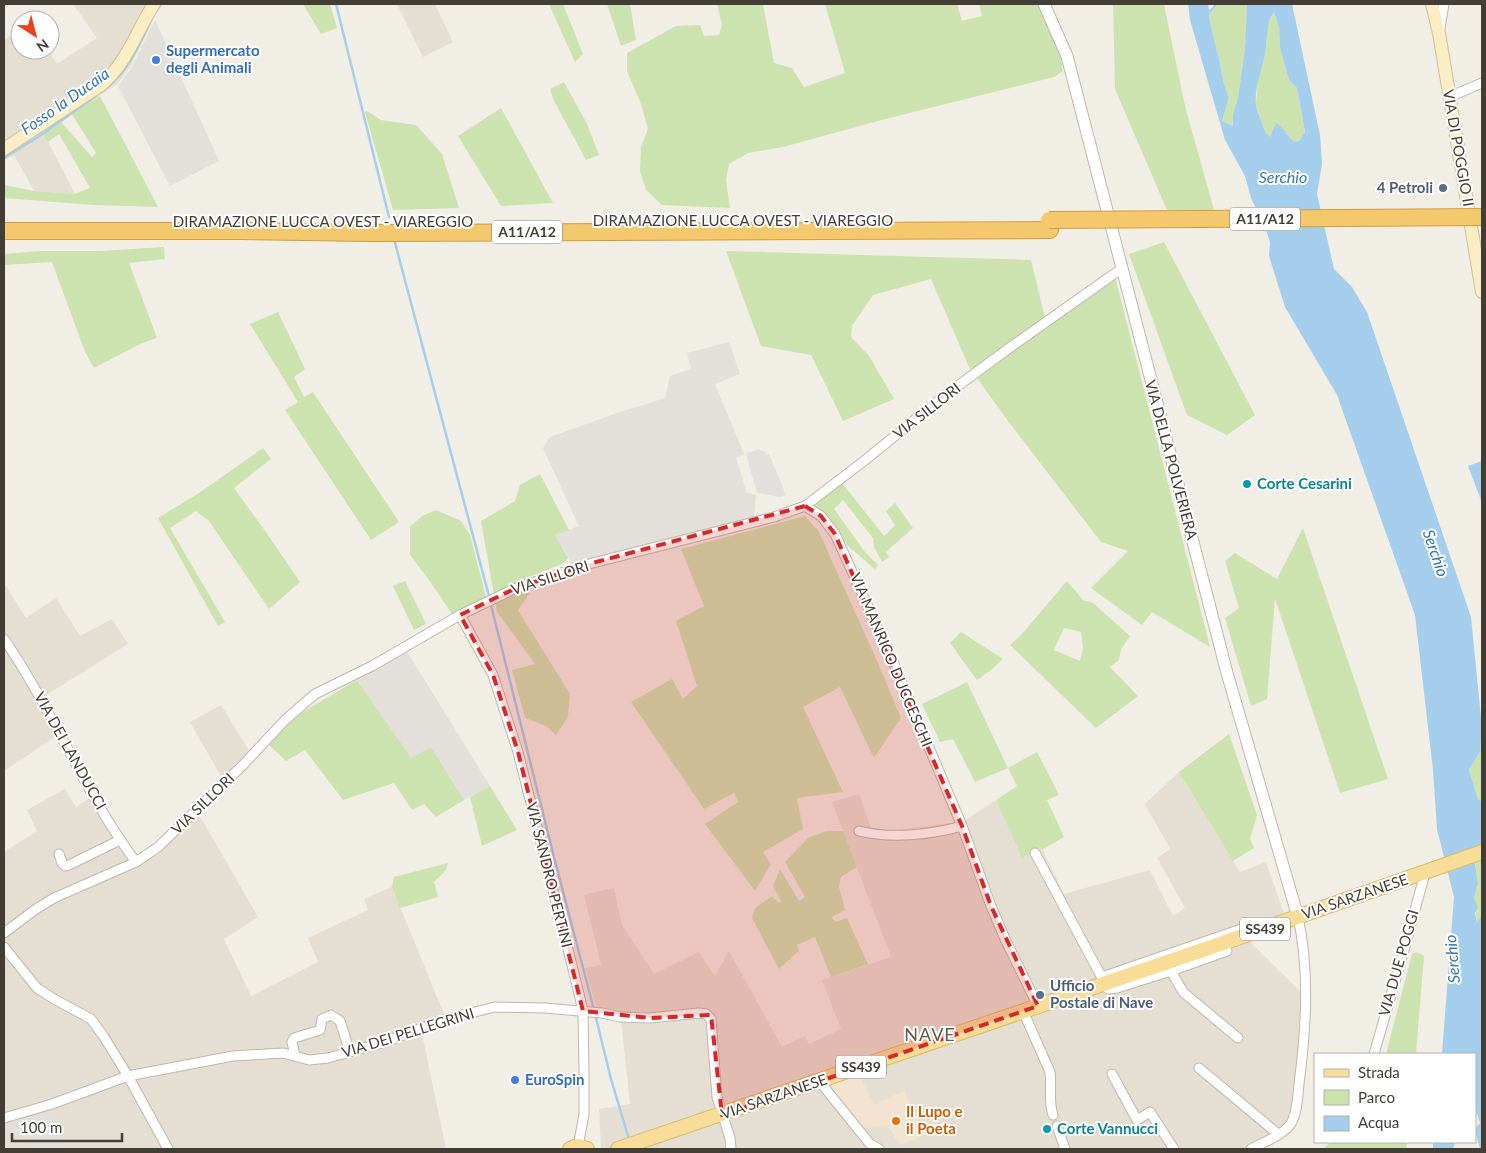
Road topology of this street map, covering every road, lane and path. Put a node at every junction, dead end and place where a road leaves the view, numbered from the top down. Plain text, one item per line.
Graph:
1 (154, 4) edge
2 (1044, 4) edge
3 (1432, 4) edge
4 (1444, 4) edge
5 (1439, 34) junction
6 (1482, 83) edge
7 (1449, 97) junction
8 (4, 149) edge
9 (1482, 218) edge
10 (4, 222) edge
11 (1050, 225) junction
12 (1482, 227) edge
13 (4, 231) edge
14 (1121, 269) junction
15 (1482, 292) edge
16 (804, 506) junction
17 (460, 615) junction
18 (4, 639) edge
19 (962, 826) junction
20 (859, 831) dead end
21 (120, 840) junction
22 (1482, 852) edge
23 (1035, 853) dead end
24 (59, 854) dead end
25 (136, 862) junction
26 (1425, 873) junction
27 (1298, 917) junction
28 (1253, 925) dead end
29 (4, 933) edge
30 (4, 947) edge
31 (1228, 951) dead end
32 (1171, 971) junction
33 (1103, 980) junction
34 (1038, 1006) junction
35 (583, 1011) junction
36 (1024, 1011) junction
37 (1238, 1038) dead end
38 (350, 1052) junction
39 (1374, 1053) edge
40 (295, 1056) junction
41 (1199, 1068) dead end
42 (1112, 1074) dead end
43 (128, 1076) junction
44 (820, 1082) junction
45 (722, 1115) junction
46 (1053, 1115) dead end
47 (4, 1118) edge
48 (1057, 1126) dead end
49 (1278, 1134) junction
50 (634, 1147) edge
51 (578, 1148) edge
52 (168, 1149) edge
53 (618, 1149) edge
54 (731, 1149) edge
55 (879, 1149) edge
56 (1065, 1149) edge
57 (1174, 1149) edge
58 (1251, 1149) edge

1 - 8 main road
2 - 14 street, VIA DELLA POLVERIERA
3 - 5 main road, VIA DI POGGIO II
4 - 5 street, VIA DI POGGIO II
5 - 7 main road, VIA DI POGGIO II
6 - 7 street
7 - 15 main road, VIA DI POGGIO II
9 - 11 highway, DIRAMAZIONE LUCCA OVEST - VIAREGGIO / A11/A12, bridge
10 - 11 highway, DIRAMAZIONE LUCCA OVEST - VIAREGGIO / A11/A12
11 - 12 highway, DIRAMAZIONE LUCCA OVEST - VIAREGGIO / A11/A12
11 - 13 highway, DIRAMAZIONE LUCCA OVEST - VIAREGGIO / A11/A12
14 - 16 street, VIA SILLORI
14 - 27 street, VIA DELLA POLVERIERA
16 - 17 street, VIA SILLORI
16 - 19 street, VIA MANRICO DUCCESCHI
17 - 25 street, VIA SILLORI
17 - 35 street, VIA SANDRO PERTINI
18 - 21 street, VIA DEI LANDUCCI
19 - 20 street
19 - 34 street, VIA MANRICO DUCCESCHI
21 - 24 street
21 - 25 street, VIA DEI LANDUCCI
22 - 26 main road, SS439
23 - 33 street
25 - 29 street, VIA SILLORI
26 - 27 main road, VIA SARZANESE / SS439
26 - 39 street, VIA DUE POGGI
27 - 33 main road, VIA SARZANESE / SS439
27 - 49 street
28 - 33 street
30 - 43 street
31 - 32 street
32 - 33 street
32 - 37 street
33 - 34 main road, VIA SARZANESE / SS439
34 - 36 main road, VIA SARZANESE / SS439
35 - 38 street, VIA DEI PELLEGRINI
35 - 45 street, VIA DEI PELLEGRINI
35 - 51 street, VIA SANDRO PERTINI
36 - 44 main road, VIA SARZANESE / SS439
36 - 46 street
38 - 40 street, VIA DEI PELLEGRINI
38 - 40 street
40 - 43 street, VIA DEI PELLEGRINI
41 - 49 street
42 - 57 street
43 - 47 street, VIA DEI PELLEGRINI
43 - 52 street
44 - 45 main road, VIA SARZANESE / SS439
44 - 55 street
45 - 50 main road, VIA SARZANESE / SS439
45 - 54 street
48 - 56 street
49 - 58 street
50 - 53 main road, VIA SARZANESE / SS439

